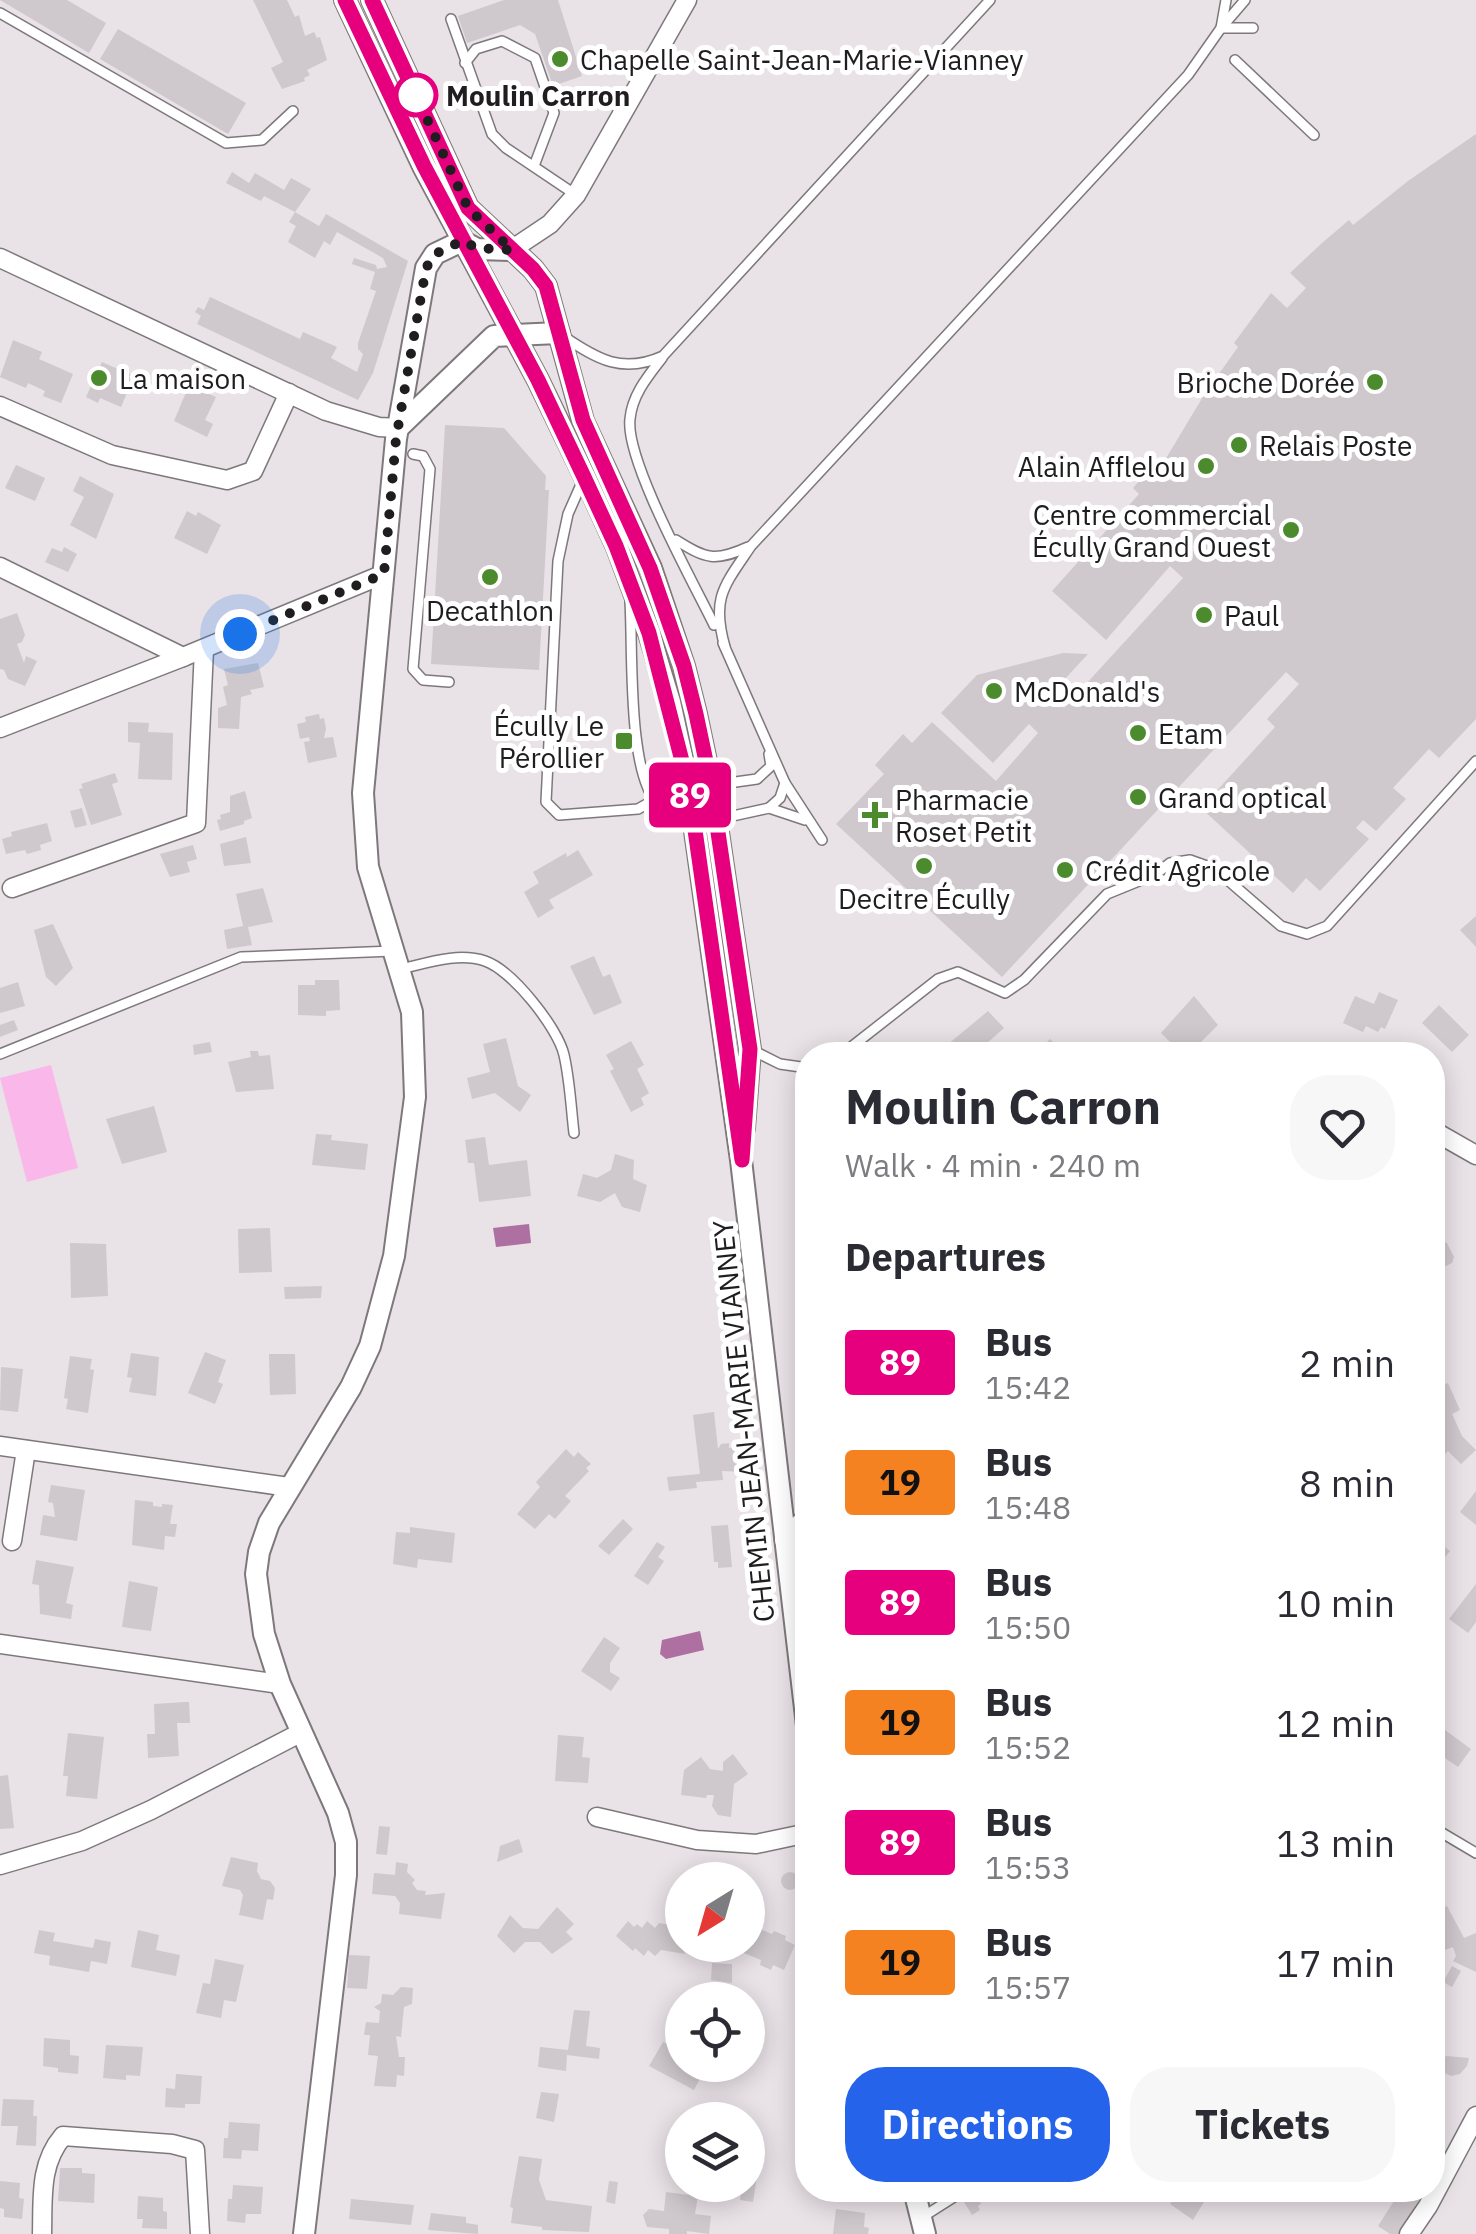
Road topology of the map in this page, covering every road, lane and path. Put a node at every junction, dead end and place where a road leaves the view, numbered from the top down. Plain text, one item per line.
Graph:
1 (346, 0) edge
2 (372, 0) edge
3 (687, 0) edge
4 (990, 0) edge
5 (1226, 0) edge
6 (1246, 0) edge
7 (0, 13) edge
8 (451, 20) dead end
9 (1220, 28) junction
10 (1253, 28) dead end
11 (1235, 60) dead end
12 (465, 63) junction
13 (293, 111) dead end
14 (1314, 135) dead end
15 (534, 166) junction
16 (576, 195) junction
17 (462, 241) junction
18 (512, 250) junction
19 (0, 258) edge
20 (559, 333) junction
21 (513, 334) junction
22 (664, 356) junction
23 (288, 393) junction
24 (0, 406) edge
25 (398, 428) junction
26 (412, 454) dead end
27 (584, 477) junction
28 (673, 538) junction
29 (751, 546) junction
30 (0, 567) edge
31 (384, 574) junction
32 (628, 580) junction
33 (724, 647) junction
34 (204, 649) junction
35 (183, 657) junction
36 (449, 682) dead end
37 (0, 728) edge
38 (766, 741) junction
39 (1476, 761) edge
40 (785, 783) junction
41 (711, 785) junction
42 (689, 788) junction
43 (654, 800) junction
44 (769, 808) junction
45 (716, 820) junction
46 (694, 822) junction
47 (810, 822) junction
48 (822, 840) dead end
49 (12, 888) dead end
50 (398, 960) junction
51 (858, 1042) edge
52 (750, 1049) junction
53 (0, 1054) edge
54 (795, 1066) edge
55 (574, 1134) dead end
56 (1445, 1137) edge
57 (1476, 1155) edge
58 (742, 1160) junction
59 (0, 1446) edge
60 (26, 1450) junction
61 (289, 1487) junction
62 (795, 1529) edge
63 (784, 1540) junction
64 (12, 1541) dead end
65 (795, 1614) edge
66 (0, 1644) edge
67 (280, 1684) junction
68 (300, 1734) junction
69 (597, 1817) dead end
70 (1445, 1835) edge
71 (795, 1836) edge
72 (1476, 1853) edge
73 (0, 1865) edge
74 (1476, 2116) edge
75 (1445, 2174) edge
76 (951, 2202) edge
77 (1430, 2202) edge
78 (923, 2226) edge
79 (42, 2234) edge
80 (200, 2234) edge
81 (304, 2234) edge
82 (1409, 2234) edge

1 - 17 street, CHEMIN JEAN-MARIE VIANNEY
2 - 18 street, CHEMIN JEAN-MARIE VIANNEY
3 - 16 street
4 - 22 lane
5 - 9 lane
6 - 9 lane
7 - 13 lane
8 - 12 lane
9 - 10 lane
9 - 29 lane
11 - 14 lane
12 - 15 lane
12 - 15 lane
15 - 16 lane
16 - 18 street
17 - 18 street
17 - 21 street, CHEMIN JEAN-MARIE VIANNEY
17 - 25 street
18 - 20 street, CHEMIN JEAN-MARIE VIANNEY
19 - 23 street
20 - 21 street
20 - 22 lane
20 - 41 street, CHEMIN JEAN-MARIE VIANNEY
21 - 25 street
21 - 27 street, CHEMIN JEAN-MARIE VIANNEY
22 - 28 lane
23 - 24 street
23 - 25 street
25 - 31 street
26 - 36 lane
27 - 32 street, CHEMIN JEAN-MARIE VIANNEY
27 - 43 lane
28 - 29 lane
28 - 33 lane
29 - 33 lane
30 - 35 street
31 - 34 street
31 - 50 street
32 - 42 street, CHEMIN JEAN-MARIE VIANNEY
32 - 43 lane
33 - 38 lane
34 - 35 street
34 - 49 street
35 - 37 street
38 - 40 lane
38 - 41 lane
39 - 51 lane
40 - 44 lane
40 - 47 lane
41 - 42 street
41 - 45 street, CHEMIN JEAN-MARIE VIANNEY
42 - 46 street, CHEMIN JEAN-MARIE VIANNEY
43 - 46 lane
44 - 45 lane
44 - 47 lane
45 - 46 street
45 - 52 street, CHEMIN JEAN-MARIE VIANNEY
46 - 58 street, CHEMIN JEAN-MARIE VIANNEY
47 - 48 lane
50 - 53 lane
50 - 55 lane
50 - 61 street
52 - 54 lane
52 - 58 street, CHEMIN JEAN-MARIE VIANNEY
56 - 57 street
58 - 63 street, CHEMIN JEAN-MARIE VIANNEY
59 - 60 street
60 - 61 street
60 - 64 street
61 - 67 street
62 - 63 street
63 - 65 street, CHEMIN JEAN-MARIE VIANNEY
66 - 67 street
67 - 68 street
68 - 73 street
68 - 81 street
69 - 71 street
70 - 72 lane
74 - 75 street
76 - 78 lane
77 - 82 street
79 - 80 street

